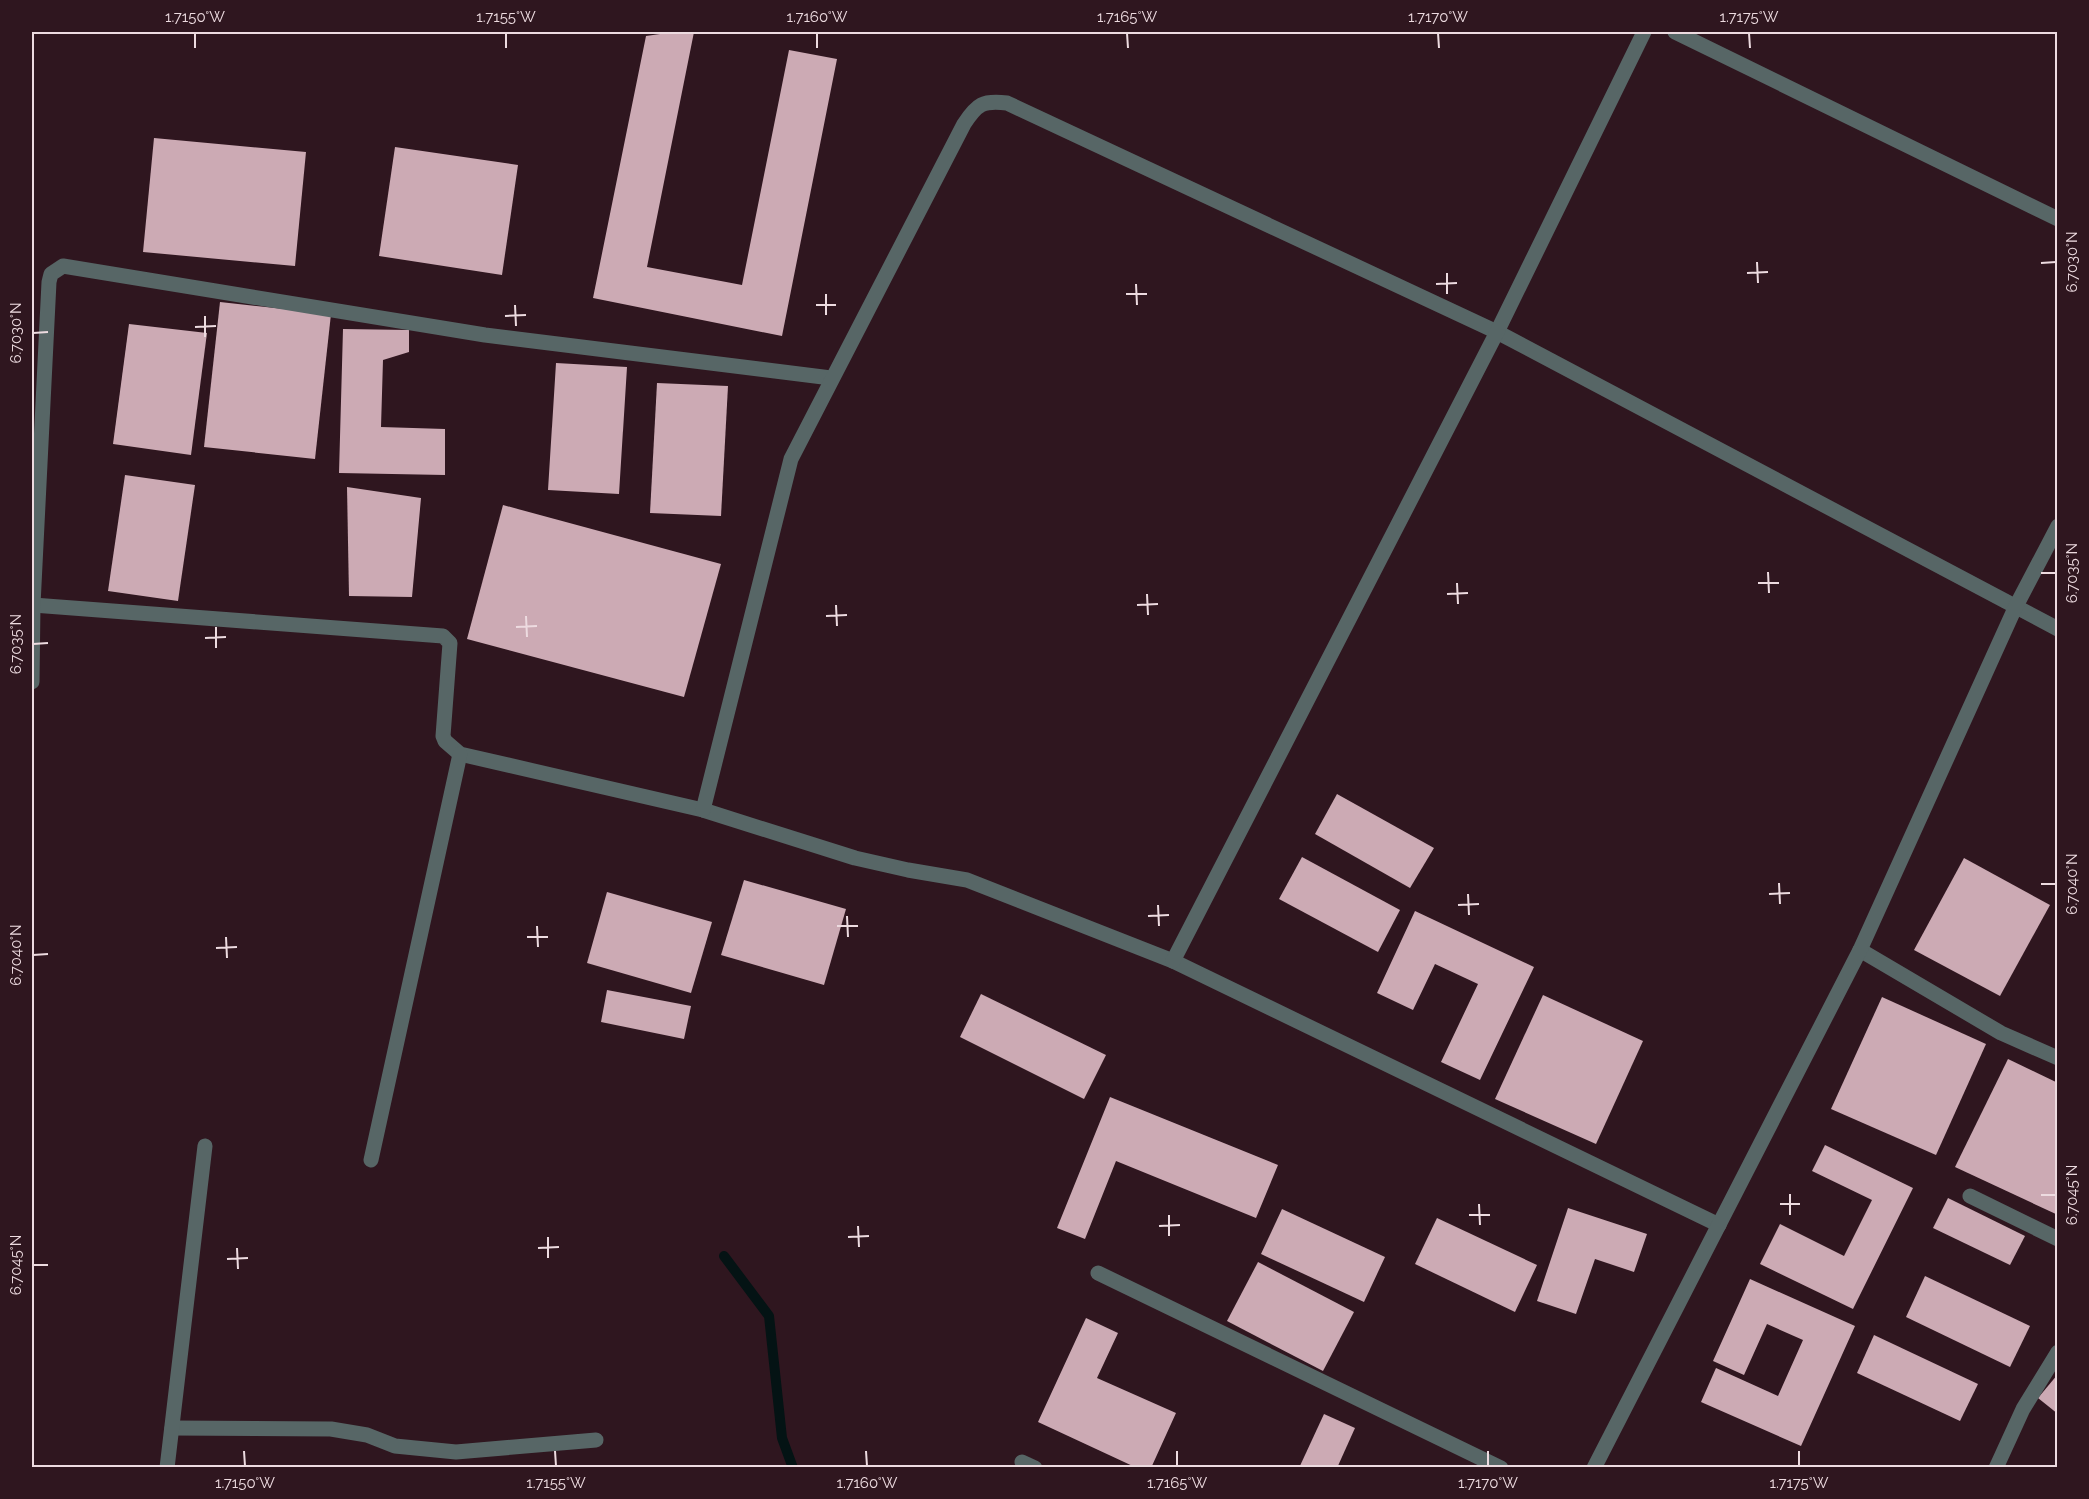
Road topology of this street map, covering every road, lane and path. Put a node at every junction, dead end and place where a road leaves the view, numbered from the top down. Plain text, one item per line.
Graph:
1 (1644, 32) edge
2 (1675, 32) edge
3 (2058, 219) edge
4 (1497, 332) junction
5 (831, 378) junction
6 (2058, 526) edge
7 (33, 605) junction
8 (2015, 608) junction
9 (2058, 629) edge
10 (32, 682) edge
11 (460, 754) junction
12 (702, 810) junction
13 (1860, 950) junction
14 (1173, 961) junction
15 (2058, 1058) edge
16 (205, 1146) dead end
17 (371, 1160) dead end
18 (1970, 1196) dead end
19 (1719, 1225) junction
20 (2058, 1239) edge
21 (1098, 1273) dead end
22 (2058, 1352) edge
23 (172, 1428) junction
24 (596, 1440) dead end
25 (167, 1467) edge
26 (1501, 1467) edge
27 (1594, 1467) edge
28 (1996, 1467) edge

1 - 4 street
2 - 3 street
4 - 5 street
4 - 8 street
4 - 14 street
5 - 7 street
5 - 12 street
6 - 8 street
7 - 10 street
7 - 11 street
8 - 9 street
8 - 13 street
11 - 12 street
11 - 17 street
12 - 14 street
13 - 15 street
13 - 19 street
14 - 19 street
16 - 23 street
18 - 20 street
19 - 27 street
21 - 26 street
22 - 28 street
23 - 24 street
23 - 25 street

